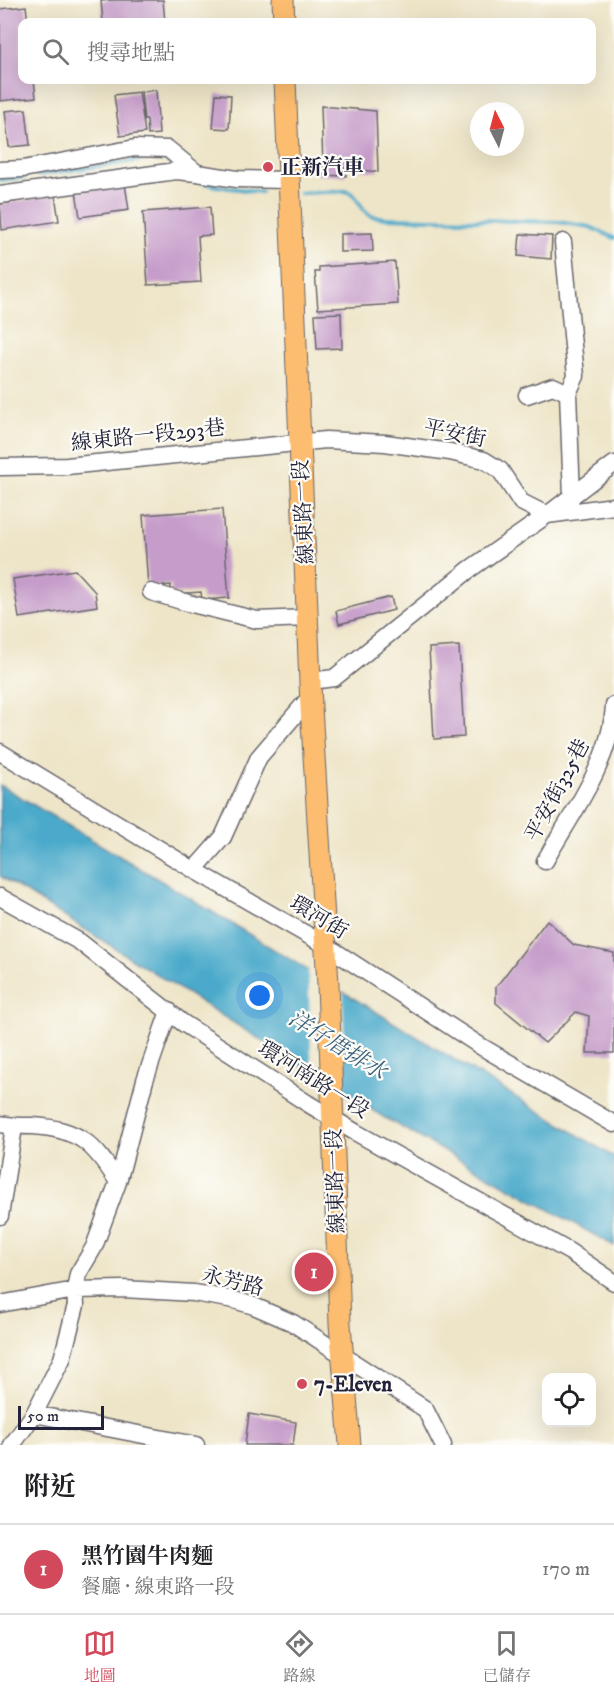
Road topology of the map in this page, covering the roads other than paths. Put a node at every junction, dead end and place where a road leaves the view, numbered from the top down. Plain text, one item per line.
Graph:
1 (283, 0) edge
2 (284, 18) edge
3 (285, 84) edge
4 (0, 170) edge
5 (197, 173) junction
6 (289, 180) junction
7 (0, 195) edge
8 (563, 242) dead end
9 (568, 393) junction
10 (527, 395) dead end
11 (300, 442) junction
12 (614, 464) edge
13 (0, 467) edge
14 (572, 497) junction
15 (614, 506) edge
16 (547, 515) junction
17 (151, 592) dead end
18 (308, 618) junction
19 (311, 688) junction
20 (614, 705) edge
21 (0, 752) edge
22 (545, 861) dead end
23 (194, 870) junction
24 (0, 897) edge
25 (325, 945) junction
26 (169, 1011) junction
27 (333, 1118) junction
28 (614, 1124) edge
29 (7, 1125) edge
30 (118, 1182) junction
31 (0, 1216) edge
32 (614, 1282) edge
33 (75, 1290) junction
34 (0, 1304) edge
35 (341, 1354) junction
36 (34, 1414) junction
37 (12, 1445) edge
38 (196, 1445) edge
39 (350, 1445) edge
40 (443, 1445) edge

1 - 2 main road
3 - 6 main road, 線東路一段
4 - 5 street
5 - 6 street
5 - 7 street
6 - 11 main road, 線東路一段
8 - 9 street
9 - 10 street
9 - 14 street
11 - 13 street, 線東路一段293巷
11 - 16 street, 平安街
11 - 18 main road, 線東路一段
12 - 14 street
14 - 16 street
15 - 16 street
16 - 19 street
17 - 18 street
18 - 19 main road, 線東路一段
19 - 23 street
19 - 25 main road, 線東路一段
20 - 22 street, 平安街325巷
21 - 23 street, 環河街
23 - 25 street, 環河街
24 - 26 street, 環河南路一段
25 - 27 main road, 線東路一段
25 - 28 street, 環河街
26 - 27 street, 環河南路一段
26 - 30 street
27 - 32 street, 環河南路一段
27 - 35 main road, 線東路一段
29 - 30 street
29 - 31 street
30 - 33 street
33 - 34 street, 永芳路
33 - 35 street, 永芳路
33 - 36 street
35 - 39 main road, 線東路一段
35 - 40 street, 永芳路
36 - 37 street
36 - 38 street

